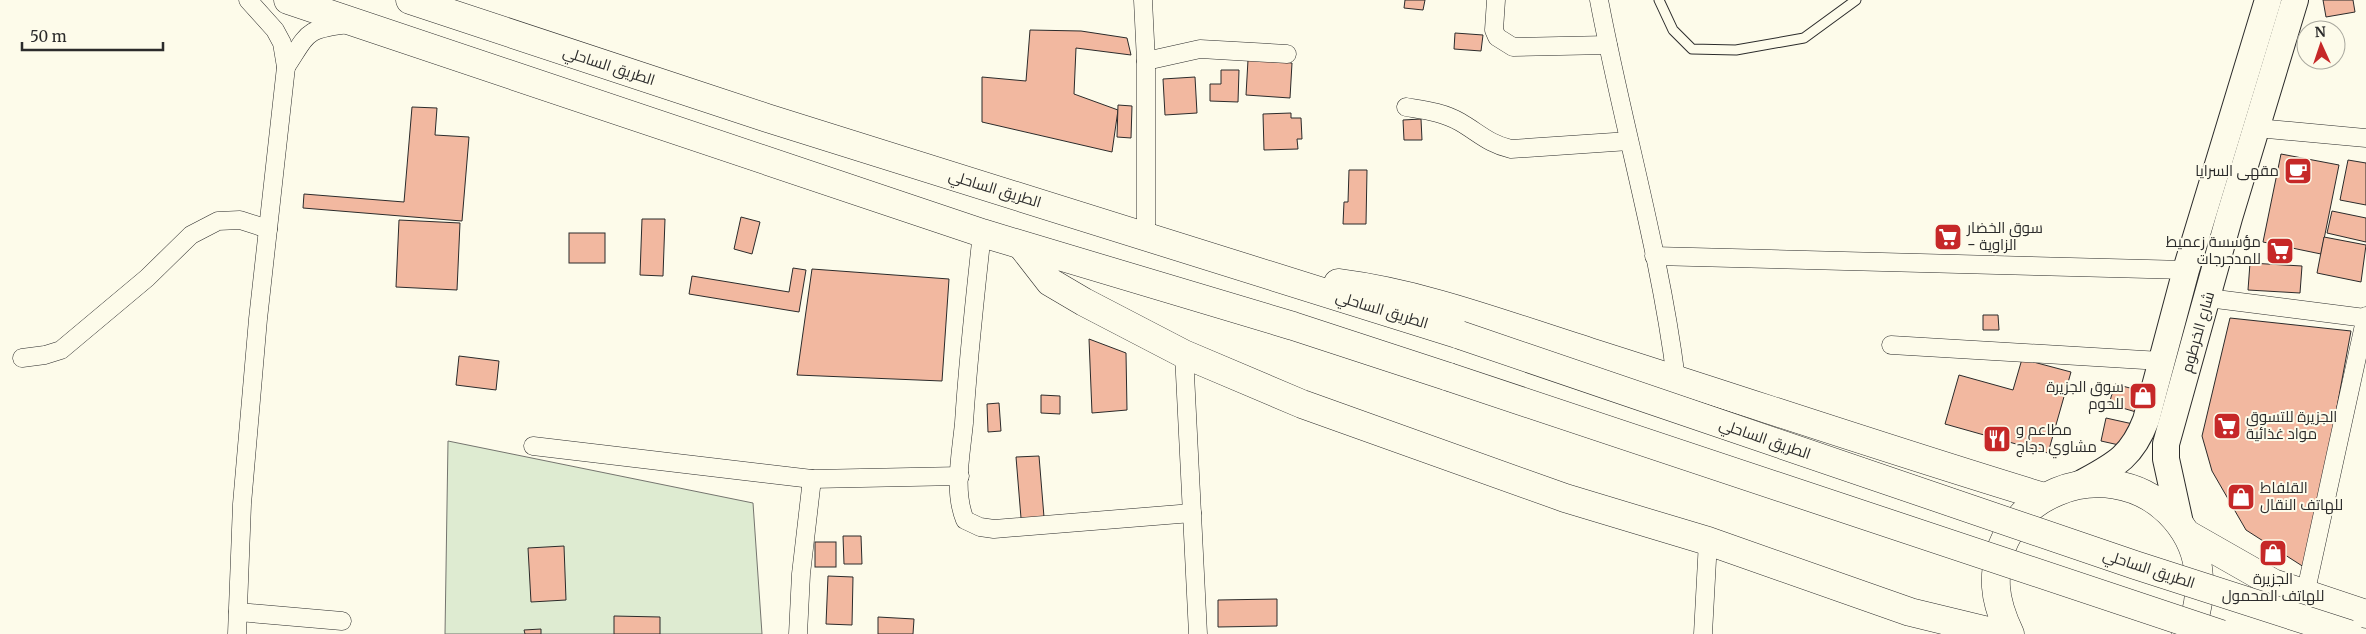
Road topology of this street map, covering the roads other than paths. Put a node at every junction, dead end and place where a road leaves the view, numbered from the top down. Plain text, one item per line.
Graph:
1 (248, 0) edge
2 (288, 0) edge
3 (410, 0) edge
4 (1143, 0) edge
5 (1496, 0) edge
6 (1599, 0) edge
7 (1659, 0) edge
8 (1856, 0) edge
9 (2268, 0) edge
10 (2295, 0) edge
11 (353, 23) junction
12 (1608, 45) junction
13 (1287, 54) dead end
14 (1146, 61) junction
15 (286, 67) junction
16 (1406, 108) dead end
17 (2257, 128) junction
18 (2366, 138) edge
19 (1630, 140) junction
20 (268, 229) junction
21 (982, 233) junction
22 (1146, 236) junction
23 (1022, 246) junction
24 (1654, 256) junction
25 (2186, 270) junction
26 (1270, 274) junction
27 (2208, 298) junction
28 (2366, 317) edge
29 (1891, 345) dead end
30 (1184, 354) junction
31 (22, 358) dead end
32 (2161, 361) junction
33 (1676, 379) junction
34 (2359, 386) edge
35 (533, 446) dead end
36 (960, 476) junction
37 (812, 479) junction
38 (2082, 483) junction
39 (2044, 498) junction
40 (1192, 513) junction
41 (2183, 528) junction
42 (1708, 541) junction
43 (2305, 595) junction
44 (238, 612) junction
45 (2366, 614) edge
46 (342, 622) dead end
47 (237, 634) edge
48 (798, 634) edge
49 (1198, 634) edge
50 (1702, 634) edge
51 (2001, 634) edge
52 (2010, 634) edge
53 (2186, 634) edge
54 (2221, 634) edge
55 (2349, 634) edge

1 - 15 street
2 - 11 highway
3 - 22 highway, الطريق الساحلي
4 - 14 street
5 - 12 street
6 - 12 street
7 - 8 lane
9 - 25 main road, شارع الخرطوم
10 - 17 main road, شارع الخرطوم
11 - 15 street
11 - 21 highway
12 - 19 street
13 - 14 street
14 - 22 street
15 - 20 street
16 - 19 street
17 - 18 street
17 - 27 main road, شارع الخرطوم
19 - 24 street
20 - 31 street
20 - 44 street
21 - 23 highway
21 - 36 street
22 - 26 highway, الطريق الساحلي
23 - 30 highway
23 - 54 highway, bridge
24 - 25 street
24 - 33 street
25 - 32 main road, شارع الخرطوم
26 - 33 highway
26 - 55 highway, الطريق الساحلي, bridge
27 - 28 street
27 - 41 main road, شارع الخرطوم
28 - 34 street
29 - 32 street
30 - 40 street
30 - 42 highway
32 - 38 main road, شارع الخرطوم
33 - 39 highway
34 - 43 street
35 - 37 street
36 - 37 street
36 - 40 street
37 - 48 street
38 - 39 highway
38 - 41 highway
39 - 52 highway
40 - 49 street
41 - 43 highway
41 - 53 highway
42 - 50 street
42 - 51 highway
43 - 45 highway
44 - 46 street
44 - 47 street

